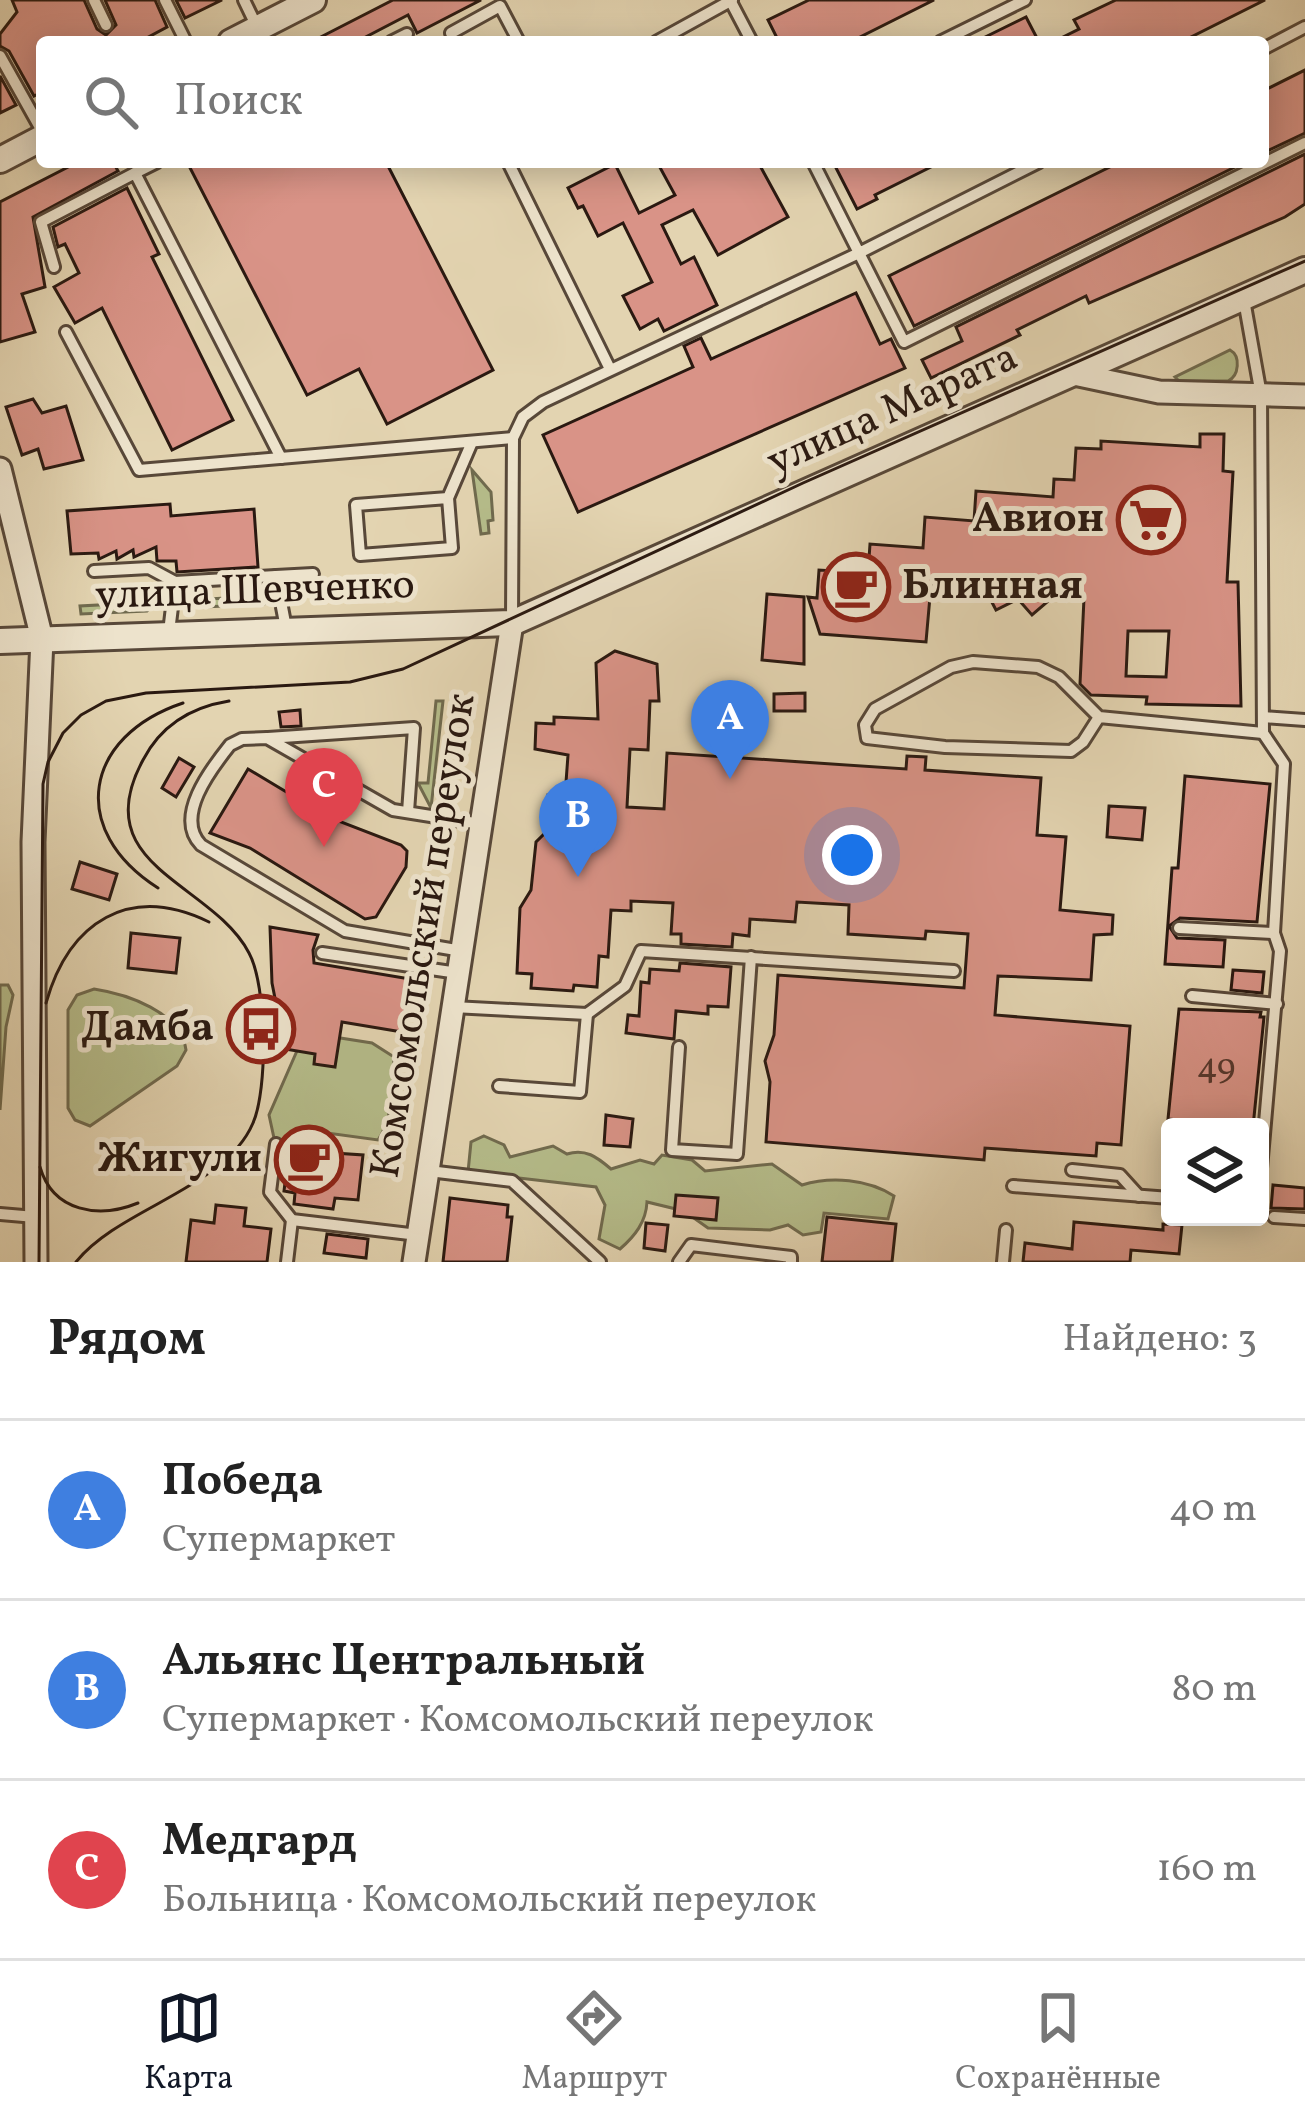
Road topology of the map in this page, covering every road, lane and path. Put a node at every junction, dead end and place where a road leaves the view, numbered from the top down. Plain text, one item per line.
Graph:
1 (94, 0) edge
2 (165, 0) edge
3 (244, 0) edge
4 (313, 0) edge
5 (731, 0) edge
6 (1025, 0) edge
7 (106, 25) dead end
8 (1305, 27) edge
9 (258, 28) junction
10 (451, 33) dead end
11 (407, 34) dead end
12 (183, 36) edge
13 (243, 36) edge
14 (403, 36) edge
15 (516, 36) edge
16 (667, 36) edge
17 (749, 36) edge
18 (952, 36) edge
19 (1269, 46) edge
20 (0, 56) edge
21 (36, 123) edge
22 (36, 139) edge
23 (1305, 143) edge
24 (0, 160) edge
25 (1269, 161) edge
26 (145, 168) edge
27 (511, 168) edge
28 (817, 168) edge
29 (1027, 168) edge
30 (1255, 168) edge
31 (135, 173) junction
32 (859, 253) junction
33 (54, 267) dead end
34 (1305, 270) edge
35 (1243, 298) junction
36 (66, 332) dead end
37 (610, 369) junction
38 (1074, 374) junction
39 (1261, 395) junction
40 (1305, 396) edge
41 (512, 438) junction
42 (472, 442) junction
43 (281, 458) junction
44 (0, 469) edge
45 (448, 498) junction
46 (94, 571) dead end
47 (314, 574) dead end
48 (277, 576) junction
49 (175, 582) junction
50 (512, 622) junction
51 (286, 628) junction
52 (169, 634) junction
53 (42, 639) junction
54 (0, 641) edge
55 (1099, 717) junction
56 (1263, 718) junction
57 (1305, 720) edge
58 (1263, 733) junction
59 (267, 738) junction
60 (408, 812) junction
61 (481, 824) junction
62 (1179, 928) dead end
63 (1274, 933) junction
64 (322, 953) dead end
65 (751, 957) junction
66 (460, 962) junction
67 (954, 971) dead end
68 (1192, 996) dead end
69 (1277, 1004) junction
70 (453, 1006) junction
71 (587, 1014) junction
72 (679, 1047) dead end
73 (499, 1086) dead end
74 (1264, 1118) edge
75 (276, 1144) dead end
76 (1072, 1170) dead end
77 (429, 1171) junction
78 (1013, 1186) dead end
79 (1139, 1196) junction
80 (1161, 1197) edge
81 (0, 1214) edge
82 (35, 1217) junction
83 (1274, 1217) dead end
84 (1305, 1219) edge
85 (292, 1220) junction
86 (1006, 1231) dead end
87 (418, 1235) junction
88 (36, 1262) edge
89 (287, 1262) edge
90 (414, 1262) edge
91 (600, 1262) edge
92 (679, 1262) edge
93 (790, 1262) edge
94 (1003, 1262) edge

1 - 7 lane
2 - 12 lane
3 - 9 lane
4 - 9 street
5 - 16 lane
5 - 17 lane
6 - 18 lane
8 - 19 lane
9 - 13 street
10 - 15 lane
11 - 14 lane
20 - 21 lane
22 - 24 street
23 - 25 lane
26 - 31 lane
27 - 37 lane
28 - 32 lane
29 - 32 lane
30 - 32 lane
31 - 33 lane
31 - 43 lane
32 - 37 lane
34 - 35 street, улица Марата
35 - 38 street, улица Марата
35 - 39 lane
36 - 43 lane
37 - 41 lane
38 - 39 street
38 - 50 street, улица Марата
39 - 40 street
39 - 56 lane
41 - 42 lane
41 - 50 lane
42 - 43 lane
42 - 45 lane
44 - 53 street
45 - 45 lane
46 - 49 lane
47 - 48 lane
48 - 49 lane
48 - 51 lane
49 - 52 lane
50 - 51 street, улица Шевченко
50 - 61 street, Комсомольский переулок
51 - 52 street, улица Шевченко
52 - 53 street, улица Шевченко
53 - 54 street, улица Шевченко
53 - 82 street
55 - 55 lane
55 - 58 lane
56 - 57 lane
56 - 58 lane
58 - 63 lane
59 - 60 lane
59 - 60 lane
59 - 66 lane
60 - 61 lane
61 - 66 street, Комсомольский переулок
62 - 63 lane
63 - 69 lane
64 - 66 lane
65 - 67 lane
65 - 71 lane
65 - 72 lane
66 - 70 street, Комсомольский переулок
68 - 69 lane
69 - 74 lane
70 - 71 lane
70 - 77 street, Комсомольский переулок
71 - 73 lane
75 - 85 lane
76 - 79 lane
77 - 87 street, Комсомольский переулок
77 - 91 lane
78 - 79 lane
79 - 80 lane
81 - 82 lane
82 - 88 street
83 - 84 lane
85 - 87 lane
85 - 89 lane
86 - 94 lane
87 - 90 street, Комсомольский переулок
92 - 93 lane

